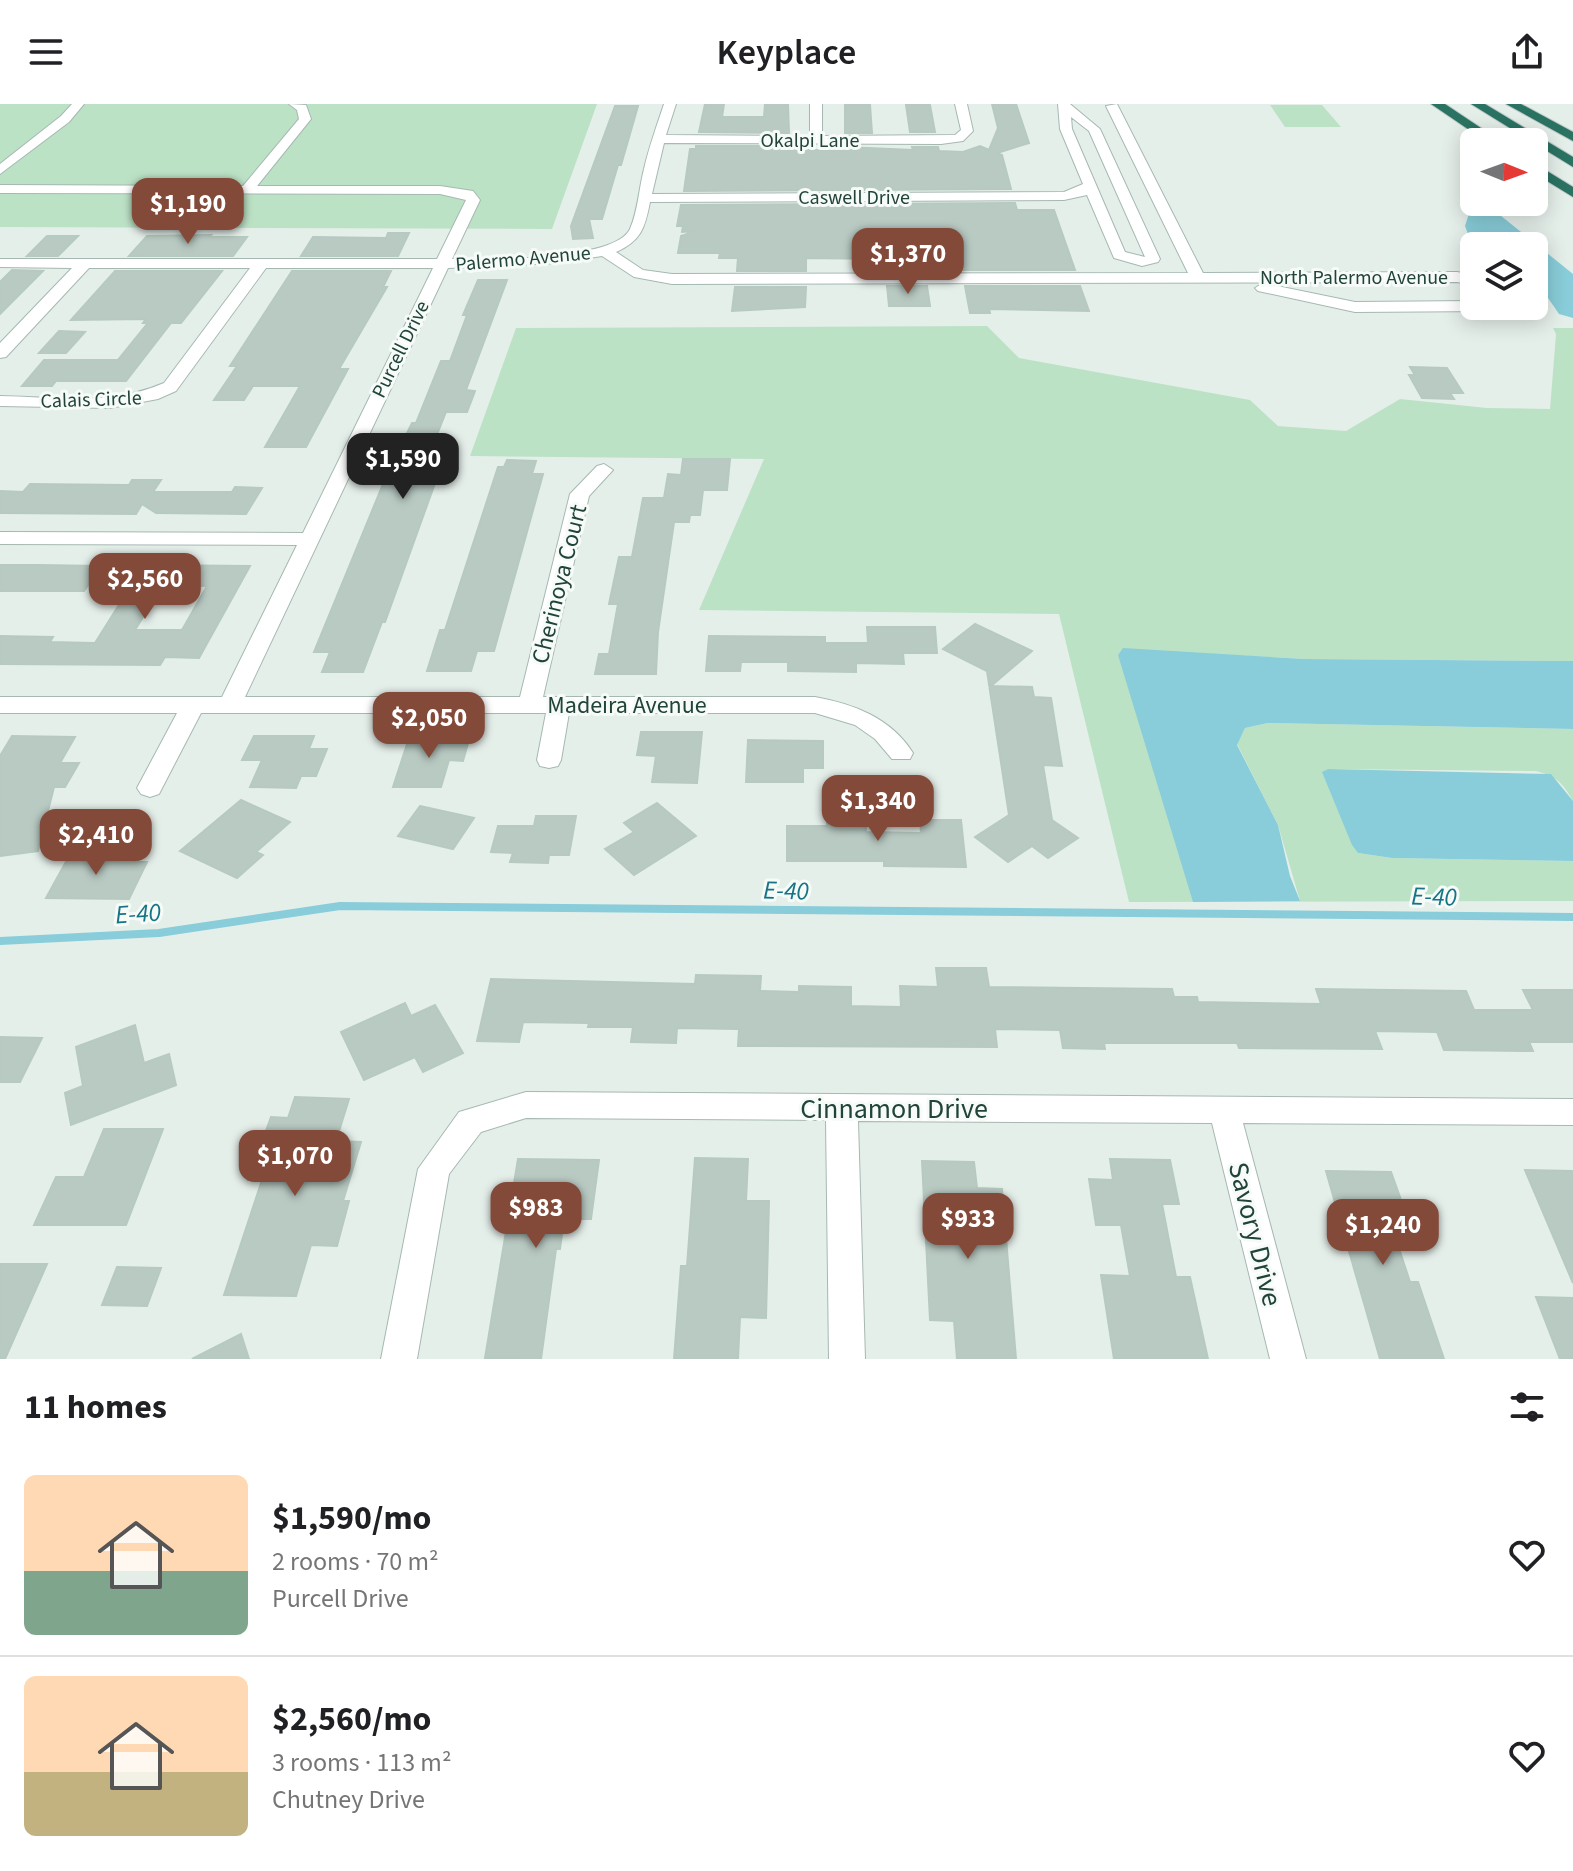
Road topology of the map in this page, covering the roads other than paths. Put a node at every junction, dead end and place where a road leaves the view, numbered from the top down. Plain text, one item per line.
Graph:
1 (78, 104) edge
2 (295, 104) edge
3 (670, 104) edge
4 (816, 104) edge
5 (961, 104) edge
6 (1437, 104) edge
7 (1477, 104) edge
8 (1512, 104) edge
9 (1065, 105) edge
10 (1112, 106) edge
11 (1474, 128) edge
12 (1066, 129) junction
13 (1094, 129) junction
14 (1573, 137) edge
15 (661, 139) junction
16 (816, 140) junction
17 (1573, 163) edge
18 (0, 170) edge
19 (1548, 176) edge
20 (1090, 185) junction
21 (0, 189) edge
22 (247, 189) junction
23 (1573, 195) edge
24 (1064, 196) junction
25 (643, 198) junction
26 (1099, 208) junction
27 (605, 251) junction
28 (0, 263) edge
29 (85, 263) junction
30 (261, 264) junction
31 (441, 265) junction
32 (1086, 276) joint
33 (1197, 277) junction
34 (1235, 278) junction
35 (1460, 278) edge
36 (1460, 306) edge
37 (0, 353) edge
38 (0, 401) edge
39 (604, 470) dead end
40 (0, 538) edge
41 (309, 539) junction
42 (0, 705) edge
43 (193, 705) junction
44 (230, 705) junction
45 (530, 705) junction
46 (559, 705) junction
47 (901, 753) dead end
48 (549, 760) dead end
49 (150, 788) dead end
50 (842, 1108) junction
51 (1224, 1109) junction
52 (1573, 1112) edge
53 (399, 1359) edge
54 (847, 1359) edge
55 (1288, 1359) edge

1 - 18 street
2 - 22 street
3 - 15 street
4 - 16 street
5 - 16 street, Okalpi Lane
6 - 11 highway
7 - 17 highway
8 - 14 highway
9 - 12 street
9 - 13 street
10 - 33 street
12 - 13 street
12 - 20 street
13 - 26 street
15 - 16 street, Okalpi Lane
15 - 25 street
19 - 23 highway
20 - 24 street
20 - 26 street
21 - 22 street
22 - 31 street, Purcell Drive
24 - 25 street, Caswell Drive
24 - 26 street
25 - 27 street
27 - 31 street, Palermo Avenue
27 - 32 street, Palermo Avenue
28 - 29 street, Palermo Avenue
29 - 30 street, Palermo Avenue
29 - 37 street
30 - 31 street, Palermo Avenue
30 - 38 street, Calais Circle
31 - 41 street, Purcell Drive
32 - 33 street, North Palermo Avenue
33 - 34 street, North Palermo Avenue
34 - 35 street, North Palermo Avenue
34 - 36 street, North Palermo Avenue
39 - 45 street, Cherinoya Court
40 - 41 street
41 - 44 street, Purcell Drive
42 - 43 street, Madeira Avenue
43 - 44 street, Madeira Avenue
43 - 49 street
44 - 45 street, Madeira Avenue
45 - 46 street, Madeira Avenue
46 - 47 street, Madeira Avenue
46 - 48 street
50 - 51 street, Cinnamon Drive
50 - 53 street, Cinnamon Drive
50 - 54 street
51 - 52 street, Cinnamon Drive
51 - 55 street, Savory Drive

